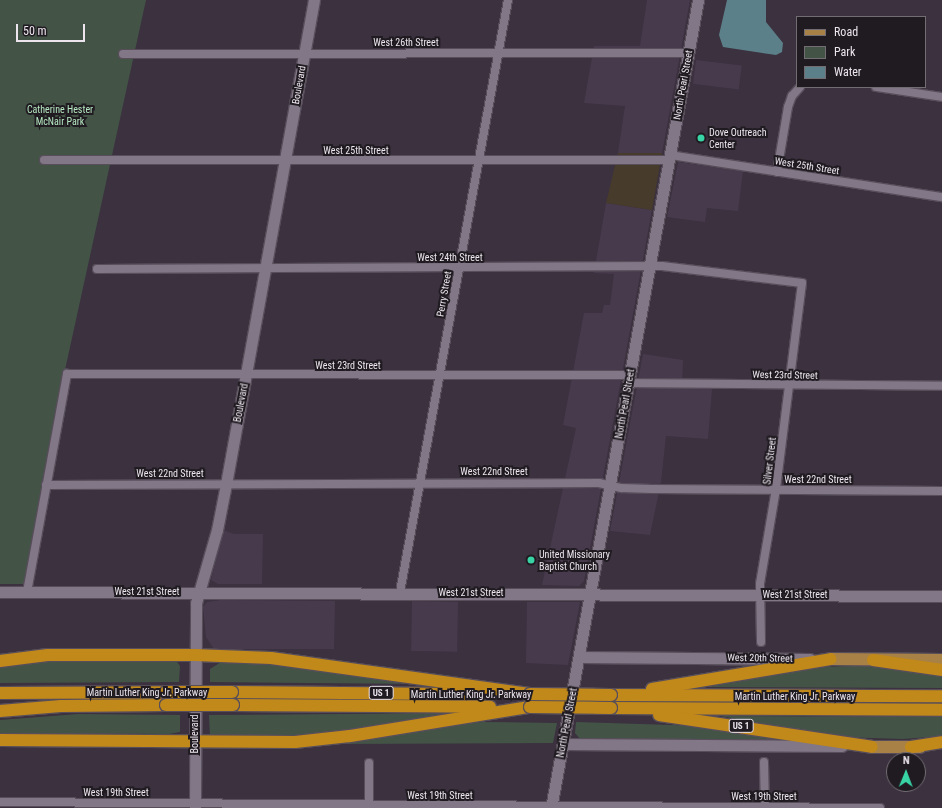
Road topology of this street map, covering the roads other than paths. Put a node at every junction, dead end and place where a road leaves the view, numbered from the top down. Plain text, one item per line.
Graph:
1 (314, 0) edge
2 (508, 0) edge
3 (698, 0) edge
4 (689, 52) junction
5 (304, 53) junction
6 (123, 54) dead end
7 (498, 54) junction
8 (799, 88) edge
9 (883, 88) edge
10 (942, 97) edge
11 (669, 157) junction
12 (44, 160) dead end
13 (479, 161) junction
14 (286, 162) junction
15 (777, 172) junction
16 (942, 197) edge
17 (650, 267) junction
18 (458, 268) junction
19 (96, 269) dead end
20 (266, 269) junction
21 (802, 282) joint
22 (440, 375) junction
23 (247, 376) junction
24 (629, 379) junction
25 (790, 385) junction
26 (942, 386) edge
27 (421, 482) junction
28 (226, 484) junction
29 (46, 485) junction
30 (610, 486) junction
31 (776, 489) junction
32 (942, 491) edge
33 (0, 592) edge
34 (27, 592) junction
35 (198, 592) junction
36 (400, 592) junction
37 (591, 593) junction
38 (761, 595) junction
39 (942, 596) edge
40 (761, 642) dead end
41 (195, 655) junction
42 (579, 657) junction
43 (831, 659) junction
44 (873, 660) junction
45 (942, 660) edge
46 (0, 661) edge
47 (942, 670) edge
48 (0, 693) edge
49 (530, 694) junction
50 (637, 694) junction
51 (942, 696) edge
52 (530, 708) junction
53 (611, 708) junction
54 (942, 710) edge
55 (0, 711) edge
56 (0, 740) edge
57 (942, 742) edge
58 (195, 743) junction
59 (563, 744) junction
60 (872, 747) junction
61 (911, 747) junction
62 (942, 747) edge
63 (764, 762) dead end
64 (369, 763) dead end
65 (0, 802) edge
66 (195, 806) edge
67 (369, 807) edge
68 (551, 807) edge
69 (765, 807) edge
70 (880, 808) edge

1 - 5 street, Boulevard
2 - 7 street, Perry Street
3 - 4 street, North Pearl Street
4 - 7 street, West 26th Street
4 - 11 street, North Pearl Street
5 - 6 street, West 26th Street
5 - 7 street, West 26th Street
5 - 14 street, Boulevard
7 - 13 street, Perry Street
8 - 15 street
9 - 10 street
11 - 13 street, West 25th Street
11 - 15 street, West 25th Street
11 - 17 street, North Pearl Street
12 - 14 street, West 25th Street
13 - 14 street, West 25th Street
13 - 18 street, Perry Street
14 - 20 street, Boulevard
15 - 16 street, West 25th Street
17 - 18 street, West 24th Street
17 - 21 street, West 24th Street
17 - 24 street, North Pearl Street
18 - 20 street, West 24th Street
18 - 22 street, Perry Street
19 - 20 street, West 24th Street
20 - 23 street, Boulevard
21 - 25 street, Silver Street
22 - 23 street, West 23rd Street
22 - 24 street, West 23rd Street
22 - 27 street, Perry Street
23 - 28 street, Boulevard
23 - 29 street, West 23rd Street
24 - 25 street, West 23rd Street
24 - 30 street, North Pearl Street
25 - 26 street, West 23rd Street
25 - 31 street, Silver Street
27 - 28 street, West 22nd Street
27 - 30 street, West 22nd Street
27 - 36 street, Perry Street
28 - 29 street, West 22nd Street
28 - 35 street, Boulevard
29 - 34 street
30 - 31 street, West 22nd Street
30 - 37 street, North Pearl Street
31 - 32 street, West 22nd Street
31 - 38 street, Silver Street
33 - 34 street, West 21st Street
34 - 35 street, West 21st Street
35 - 36 street, West 21st Street
35 - 41 street, Boulevard
36 - 37 street, West 21st Street
37 - 38 street, West 21st Street
37 - 42 street, North Pearl Street
38 - 39 street, West 21st Street
38 - 40 street, Silver Street
41 - 46 highway
41 - 49 highway
41 - 58 street, Boulevard
42 - 43 street, West 20th Street
42 - 59 street, North Pearl Street
43 - 44 main road, West 20th Street
43 - 50 highway
44 - 45 main road, West 20th Street
44 - 47 highway
48 - 49 highway, Martin Luther King Jr. Parkway / US 1, bridge
49 - 50 highway, Martin Luther King Jr. Parkway / US 1, bridge
50 - 51 highway, Martin Luther King Jr. Parkway
52 - 53 highway, Martin Luther King Jr. Parkway / US 1, bridge
52 - 55 highway, Martin Luther King Jr. Parkway / US 1, bridge
52 - 58 highway
53 - 54 highway, Martin Luther King Jr. Parkway
53 - 60 highway, US 1
56 - 58 highway
57 - 61 highway
58 - 66 street, Boulevard
59 - 60 street
59 - 68 street, North Pearl Street
60 - 61 main road, US 1
61 - 62 main road, US 1
63 - 69 street
64 - 67 street
65 - 66 street, West 19th Street
66 - 67 street, West 19th Street
67 - 68 street, West 19th Street
68 - 69 street, West 19th Street
69 - 70 street, West 19th Street

